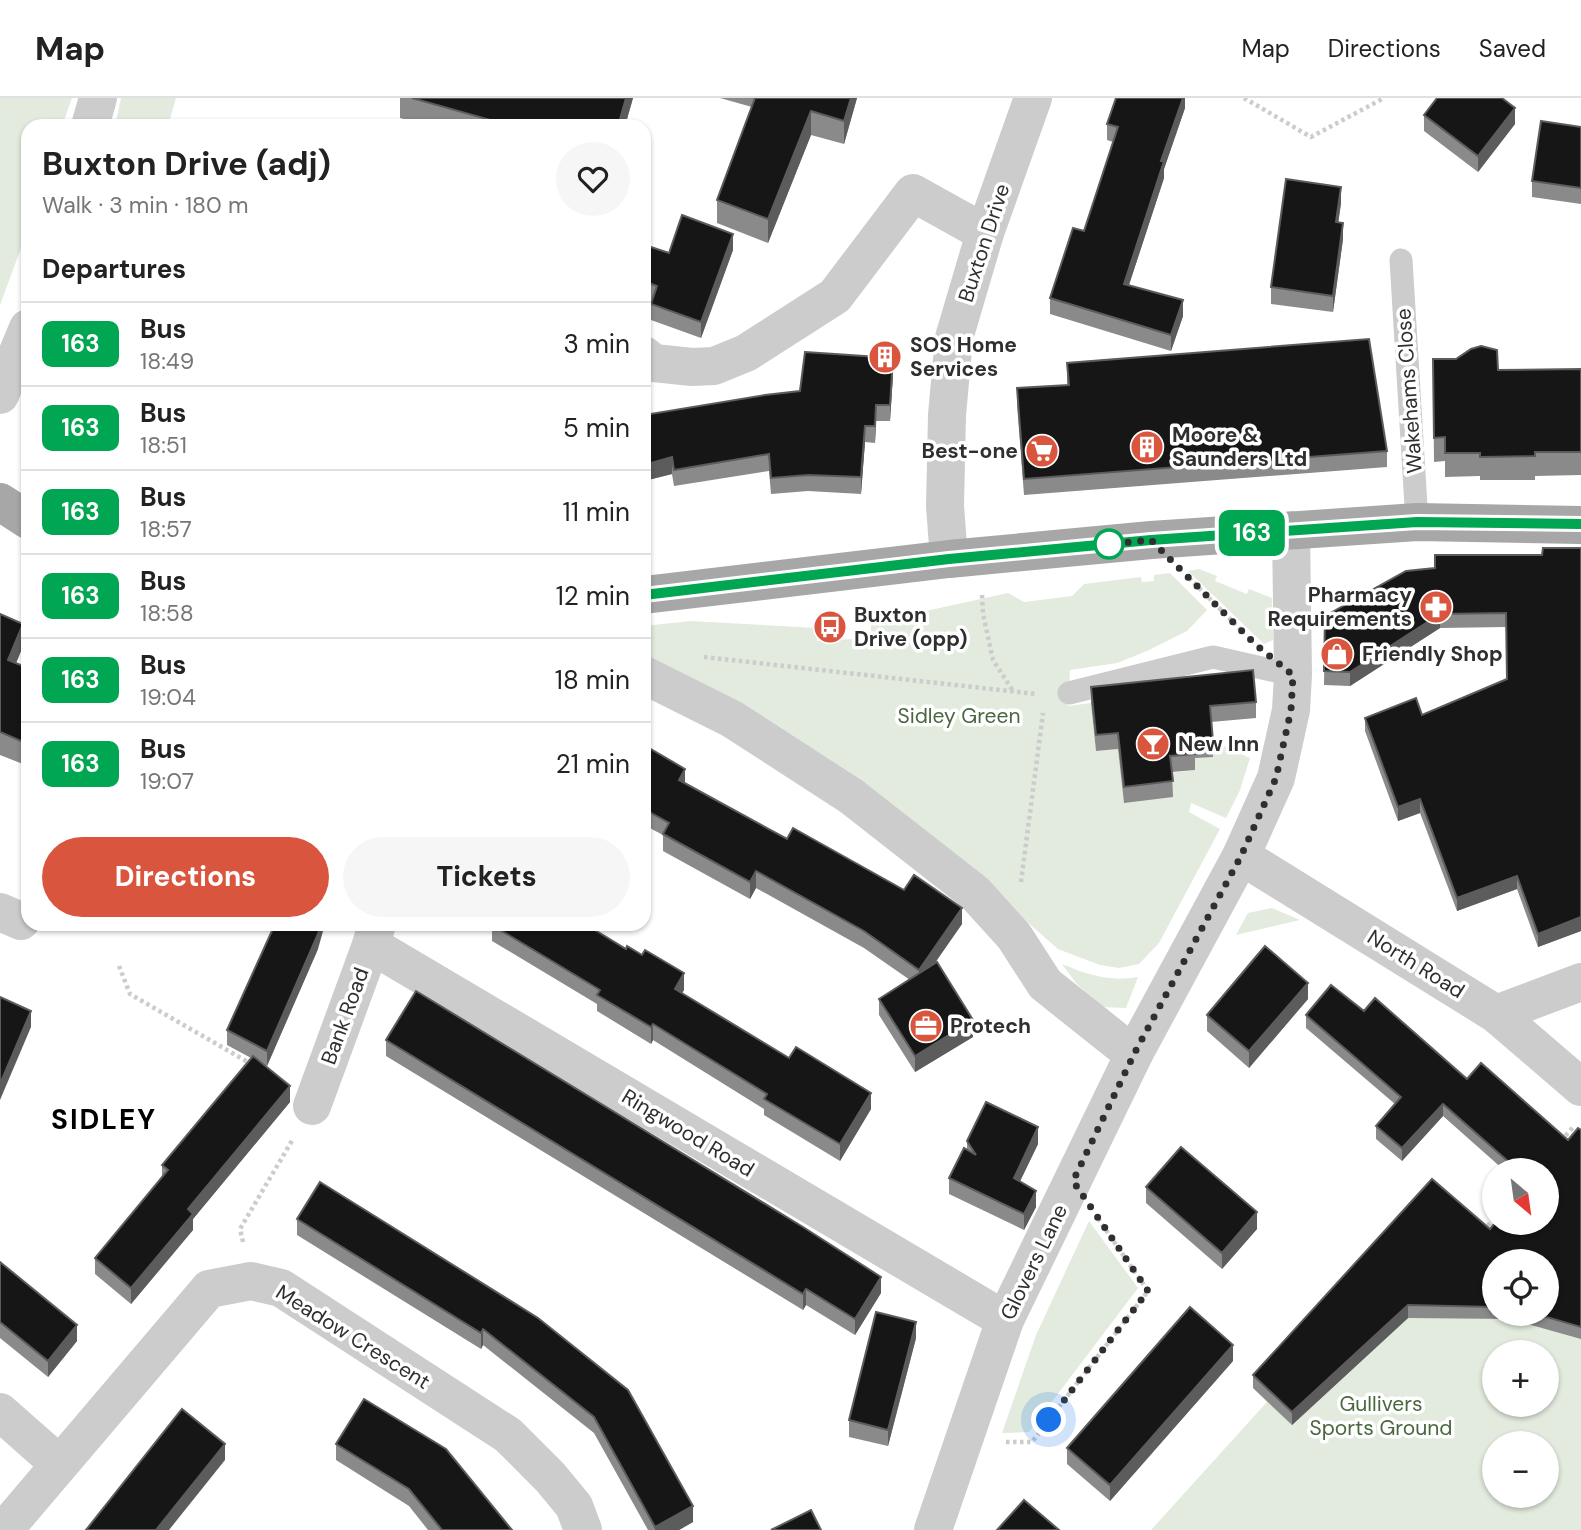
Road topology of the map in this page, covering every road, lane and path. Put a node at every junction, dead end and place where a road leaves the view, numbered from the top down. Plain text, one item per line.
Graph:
1 (99, 98) edge
2 (1033, 98) edge
3 (1244, 98) edge
4 (1384, 98) edge
5 (92, 119) edge
6 (985, 233) junction
7 (1401, 260) dead end
8 (21, 345) edge
9 (651, 361) edge
10 (0, 395) edge
11 (0, 502) edge
12 (21, 516) edge
13 (1417, 522) junction
14 (1581, 524) edge
15 (1291, 530) junction
16 (1151, 540) junction
17 (949, 559) junction
18 (651, 594) edge
19 (982, 597) dead end
20 (1247, 636) dead end
21 (692, 659) dead end
22 (1293, 675) junction
23 (651, 678) edge
24 (1013, 691) junction
25 (1069, 693) joint
26 (1045, 695) junction
27 (1241, 856) junction
28 (374, 934) edge
29 (1014, 936) junction
30 (119, 966) dead end
31 (1581, 982) edge
32 (1496, 1014) junction
33 (1135, 1052) junction
34 (259, 1068) edge
35 (1581, 1087) edge
36 (312, 1107) joint
37 (1581, 1118) edge
38 (1554, 1150) edge
39 (1073, 1181) junction
40 (251, 1281) junction
41 (1005, 1320) junction
42 (0, 1412) edge
43 (963, 1443) junction
44 (59, 1464) junction
45 (4, 1530) edge
46 (583, 1530) edge
47 (933, 1530) edge

1 - 5 street
2 - 6 street, Buxton Drive
3 - 4 path
6 - 9 street
6 - 17 street, Buxton Drive
7 - 13 lane, Wakehams Close
8 - 10 street
11 - 12 main road
13 - 14 main road
13 - 15 main road
15 - 16 main road
15 - 22 street, Glovers Lane
16 - 17 main road
16 - 20 path
17 - 18 main road
19 - 24 path
21 - 24 path
22 - 25 lane
22 - 27 street, Glovers Lane
23 - 29 street
24 - 26 path
25 - 26 path
26 - 29 path
27 - 32 street, North Road
27 - 33 street, Glovers Lane
28 - 36 street, Bank Road
28 - 41 street, Ringwood Road
29 - 33 street
30 - 34 path
31 - 32 street
32 - 35 street, North Road
33 - 39 street, Glovers Lane
36 - 40 path
37 - 38 path
39 - 41 street, Glovers Lane
39 - 43 path
40 - 44 street, Meadow Crescent
40 - 46 street, Meadow Crescent
41 - 43 street, Glovers Lane
42 - 44 street
43 - 47 street, Glovers Lane
44 - 45 street, Meadow Crescent

